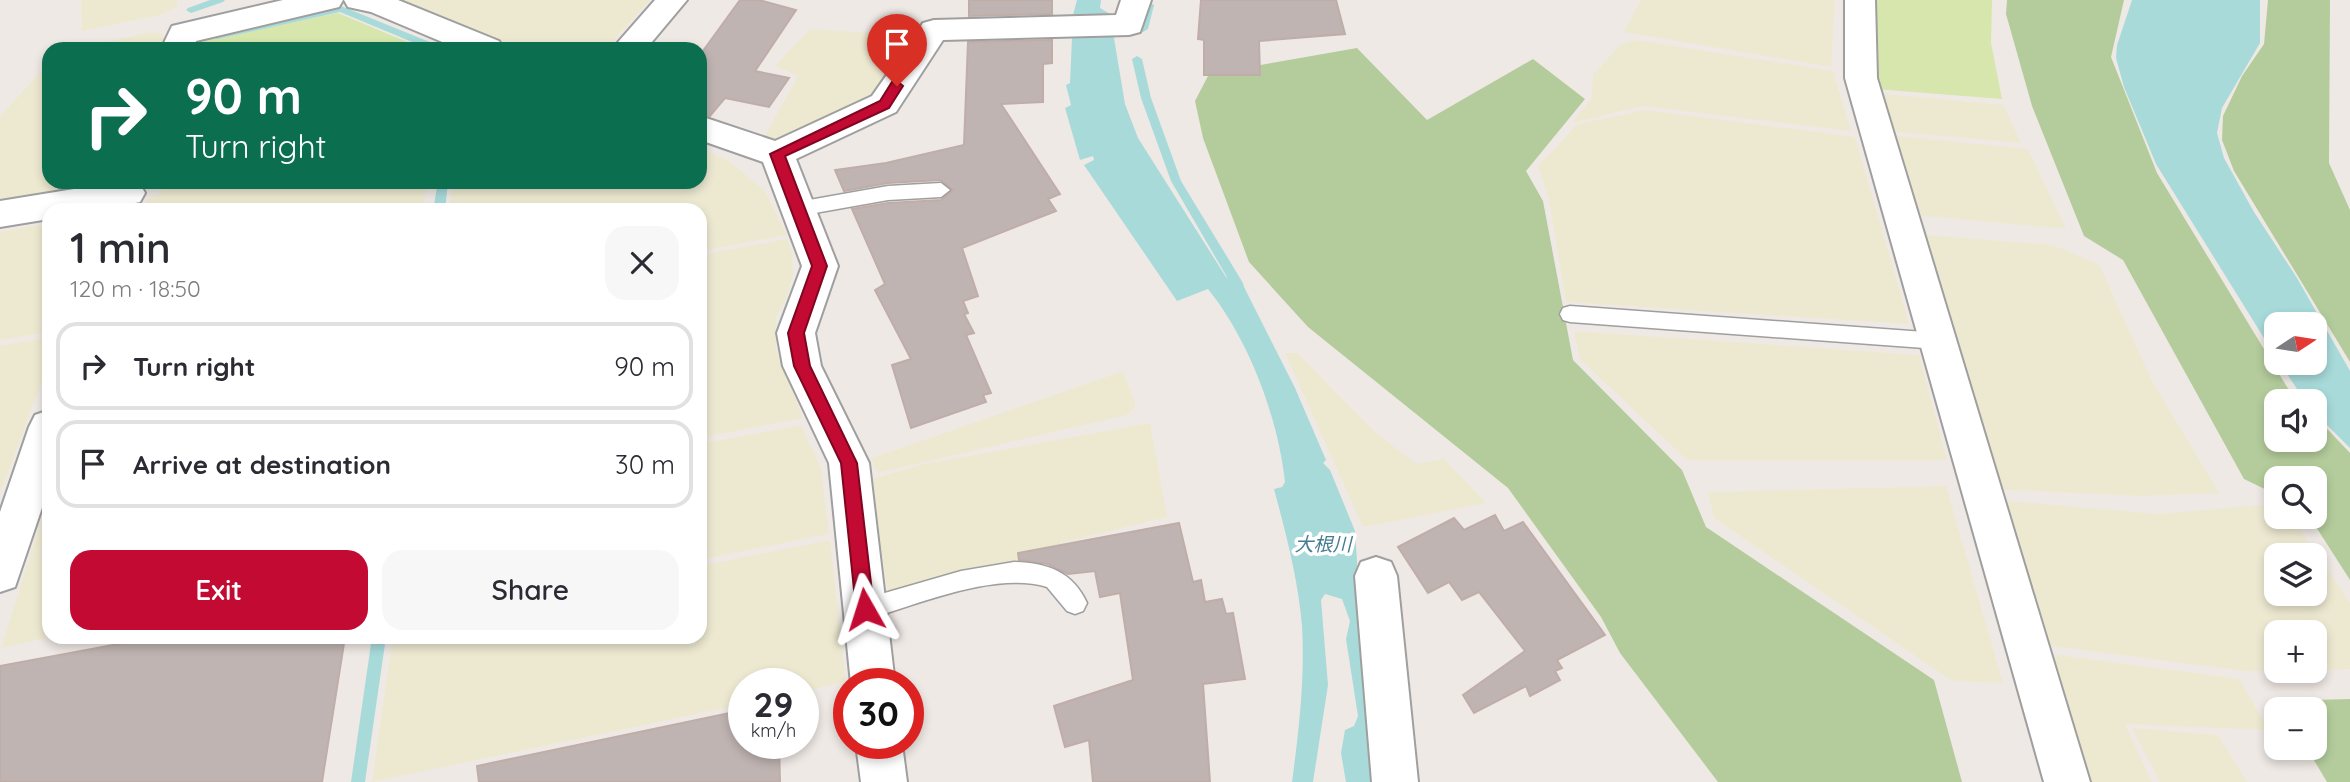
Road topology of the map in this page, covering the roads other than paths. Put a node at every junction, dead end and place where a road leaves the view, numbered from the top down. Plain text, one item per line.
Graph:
1 (328, 0) edge
2 (359, 0) edge
3 (672, 0) edge
4 (1860, 0) edge
5 (922, 1) edge
6 (1132, 12) edge
7 (934, 30) junction
8 (180, 33) edge
9 (471, 42) edge
10 (634, 42) edge
11 (707, 130) edge
12 (777, 154) junction
13 (940, 190) dead end
14 (127, 195) edge
15 (74, 203) edge
16 (42, 208) edge
17 (798, 209) junction
18 (0, 214) edge
19 (1570, 314) dead end
20 (1938, 341) junction
21 (42, 448) edge
22 (0, 573) edge
23 (1376, 576) dead end
24 (1075, 603) dead end
25 (865, 609) junction
26 (871, 668) edge
27 (881, 759) edge
28 (884, 782) edge
29 (1395, 782) edge
30 (2067, 782) edge

1 - 8 street
2 - 9 street
3 - 10 street
4 - 20 street
5 - 7 street
6 - 7 street
7 - 12 street
11 - 12 street
12 - 17 street
13 - 17 lane
14 - 15 street
16 - 18 street
17 - 25 street
19 - 20 lane
20 - 30 street
21 - 22 street
23 - 29 street
24 - 25 lane
25 - 26 street
27 - 28 street

